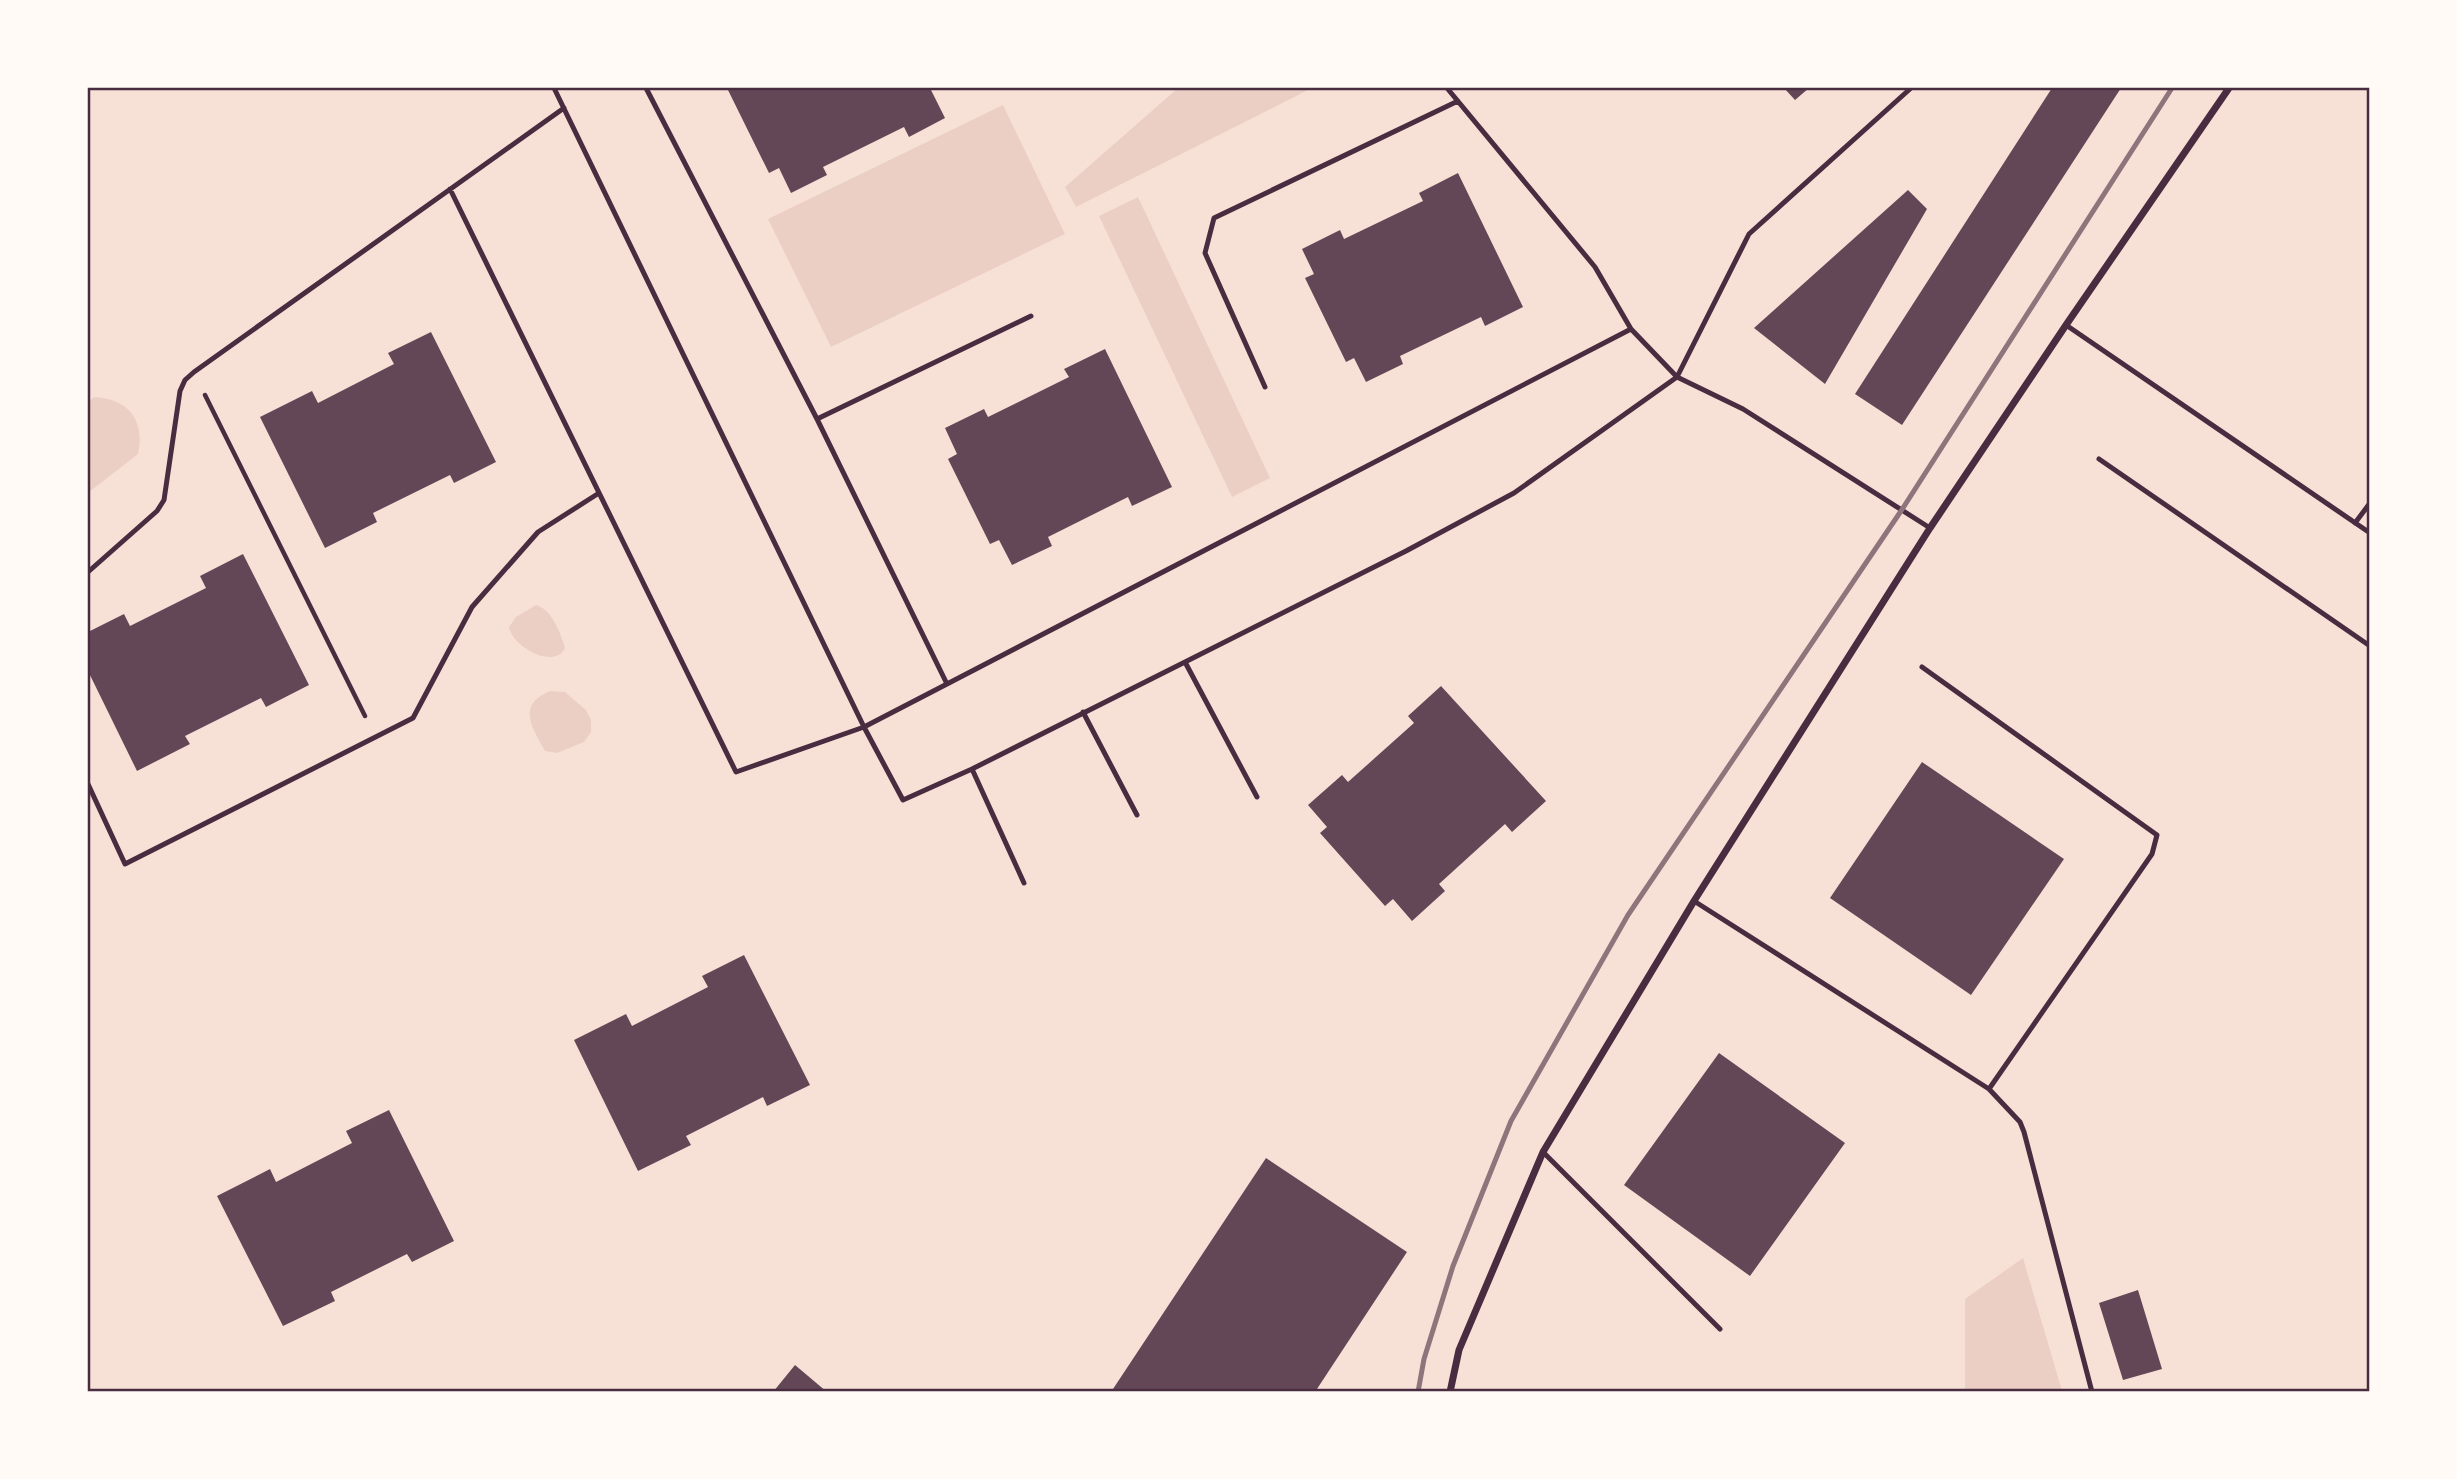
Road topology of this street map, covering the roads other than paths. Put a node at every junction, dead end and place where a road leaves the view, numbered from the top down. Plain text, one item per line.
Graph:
1 (555, 88) edge
2 (646, 88) edge
3 (1447, 88) edge
4 (1911, 88) edge
5 (2229, 88) edge
6 (1458, 100) junction
7 (564, 108) junction
8 (450, 189) junction
9 (1031, 316) dead end
10 (2066, 325) junction
11 (1631, 329) junction
12 (1677, 377) junction
13 (1265, 387) dead end
14 (817, 419) junction
15 (2099, 458) dead end
16 (599, 493) junction
17 (2370, 503) edge
18 (2355, 523) junction
19 (1930, 528) junction
20 (2370, 533) edge
21 (88, 572) edge
22 (2370, 646) edge
23 (1185, 662) junction
24 (1922, 667) dead end
25 (947, 684) junction
26 (1083, 712) junction
27 (864, 727) junction
28 (972, 769) junction
29 (88, 784) edge
30 (1258, 797) dead end
31 (1137, 815) dead end
32 (1024, 883) dead end
33 (1695, 901) junction
34 (1989, 1089) junction
35 (1543, 1152) junction
36 (1720, 1329) dead end
37 (1450, 1391) edge
38 (2092, 1391) edge

1 - 7 lane
2 - 14 lane
3 - 6 lane
4 - 12 lane
5 - 10 street
6 - 11 lane
6 - 13 lane
7 - 8 lane
7 - 27 lane
8 - 16 lane
8 - 21 lane
9 - 14 lane
10 - 18 lane
10 - 19 street
11 - 12 lane
11 - 25 lane
12 - 19 lane
12 - 23 lane
14 - 25 lane
15 - 22 lane
16 - 27 lane
16 - 29 lane
17 - 18 lane
18 - 20 lane
19 - 33 street
23 - 26 lane
23 - 30 lane
24 - 34 lane
25 - 27 lane
26 - 28 lane
26 - 31 lane
27 - 28 lane
28 - 32 lane
33 - 34 lane
33 - 35 street
34 - 38 lane
35 - 36 lane
35 - 37 street

